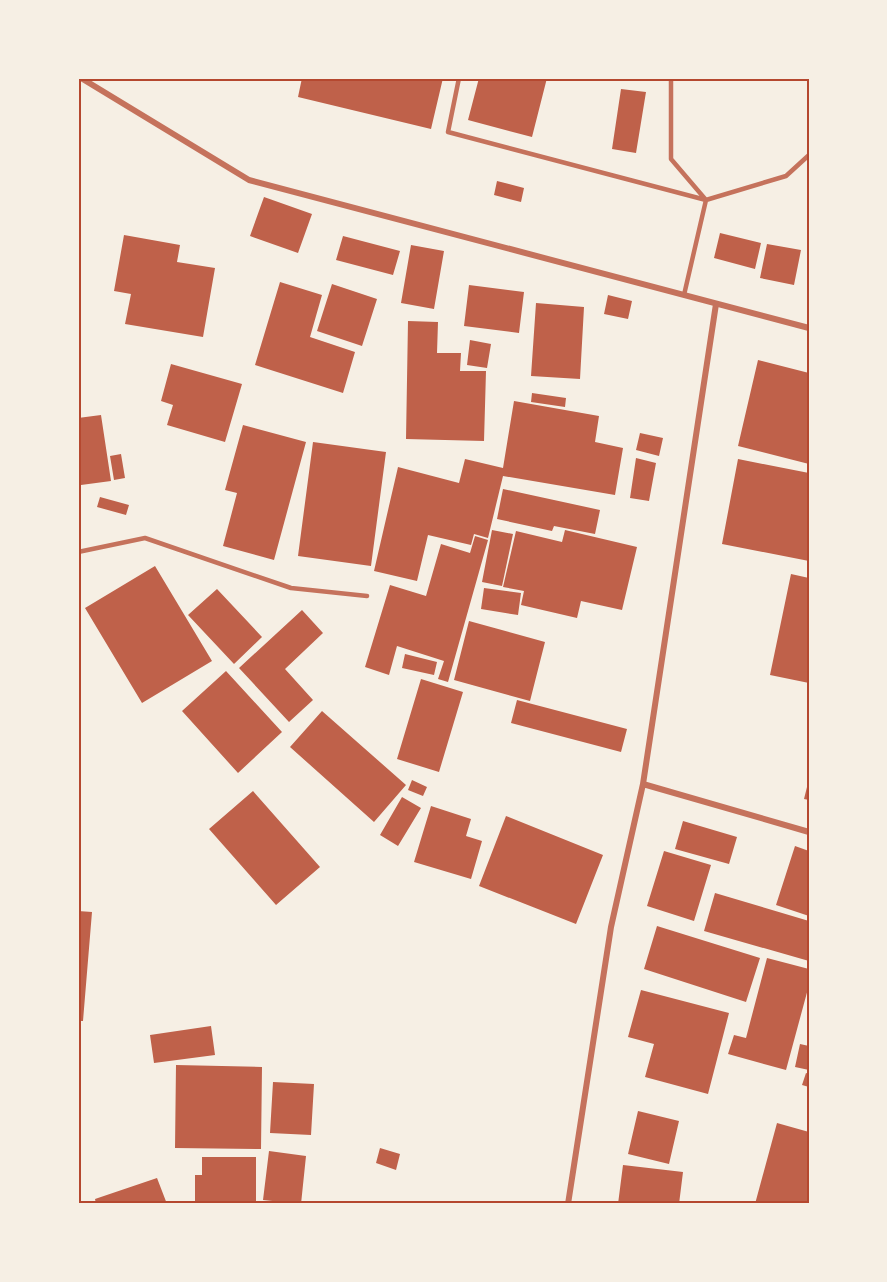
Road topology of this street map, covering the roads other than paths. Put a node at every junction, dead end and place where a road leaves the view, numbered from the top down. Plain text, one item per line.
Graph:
1 (81, 78) edge
2 (459, 78) edge
3 (671, 78) edge
4 (809, 155) edge
5 (706, 200) junction
6 (684, 295) junction
7 (716, 304) junction
8 (809, 328) edge
9 (78, 552) edge
10 (367, 596) dead end
11 (643, 784) junction
12 (809, 832) edge
13 (568, 1204) edge

1 - 6 street
2 - 5 lane
3 - 5 lane
4 - 5 lane
5 - 6 lane
6 - 7 street
7 - 8 street
7 - 11 street
9 - 10 lane
11 - 12 street
11 - 13 street

